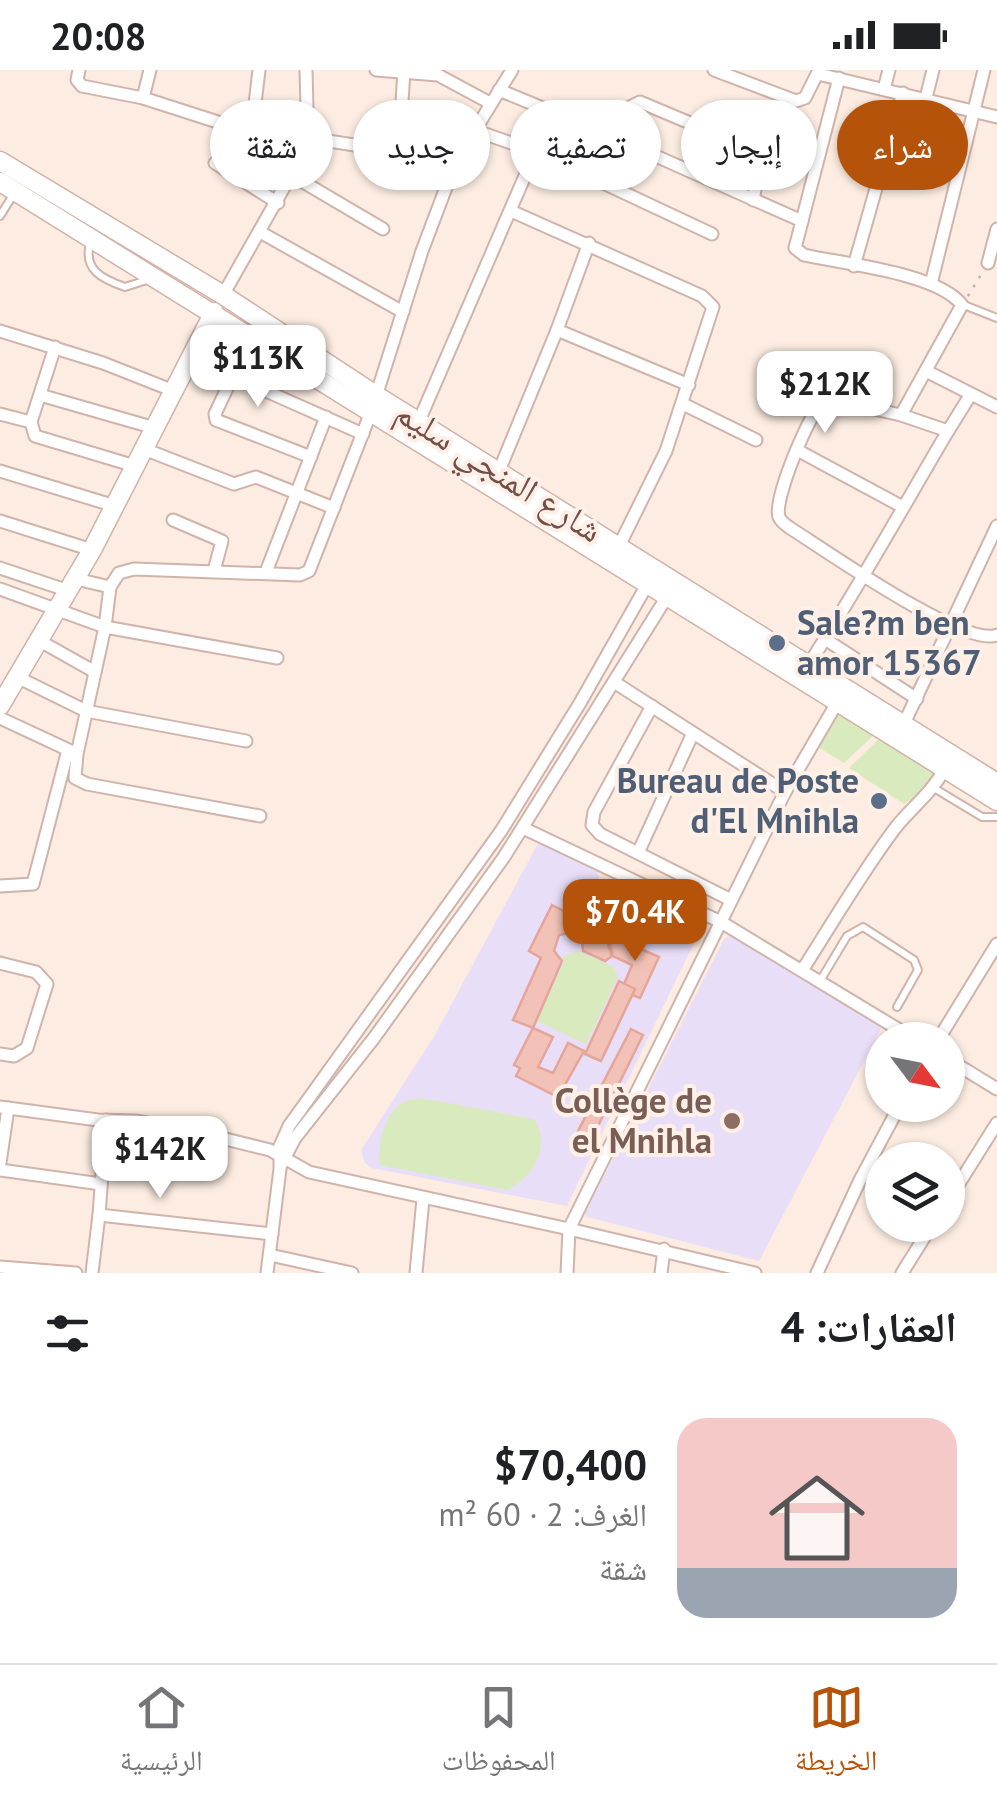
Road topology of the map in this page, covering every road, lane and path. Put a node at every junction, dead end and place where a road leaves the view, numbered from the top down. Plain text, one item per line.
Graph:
1 (78, 70) edge
2 (150, 70) edge
3 (259, 70) edge
4 (306, 70) edge
5 (376, 70) edge
6 (512, 70) edge
7 (714, 70) edge
8 (889, 70) edge
9 (933, 70) edge
10 (984, 70) edge
11 (404, 71) edge
12 (818, 72) edge
13 (839, 78) junction
14 (884, 89) junction
15 (499, 90) junction
16 (903, 94) junction
17 (142, 98) junction
18 (926, 98) junction
19 (255, 100) edge
20 (308, 100) edge
21 (402, 100) edge
22 (485, 100) edge
23 (524, 100) edge
24 (490, 103) edge
25 (972, 110) junction
26 (661, 111) edge
27 (997, 117) edge
28 (210, 122) edge
29 (661, 158) edge
30 (0, 161) edge
31 (8, 187) edge
32 (257, 190) edge
33 (285, 190) edge
34 (317, 190) edge
35 (446, 190) edge
36 (520, 190) edge
37 (618, 190) edge
38 (753, 200) junction
39 (278, 203) junction
40 (511, 211) junction
41 (0, 216) edge
42 (802, 222) junction
43 (383, 228) dead end
44 (997, 229) edge
45 (260, 232) junction
46 (712, 234) dead end
47 (92, 237) junction
48 (588, 242) junction
49 (988, 263) joint
50 (854, 266) junction
51 (155, 276) junction
52 (931, 284) junction
53 (218, 304) junction
54 (962, 305) junction
55 (403, 312) junction
56 (997, 318) edge
57 (557, 330) junction
58 (0, 331) edge
59 (55, 346) junction
60 (926, 370) junction
61 (690, 384) junction
62 (174, 392) junction
63 (971, 394) junction
64 (40, 395) junction
65 (374, 404) junction
66 (682, 404) junction
67 (997, 407) edge
68 (0, 414) edge
69 (900, 416) junction
70 (326, 417) junction
71 (419, 420) junction
72 (31, 422) junction
73 (155, 428) junction
74 (948, 431) junction
75 (363, 434) junction
76 (756, 440) dead end
77 (144, 448) junction
78 (797, 450) junction
79 (310, 457) junction
80 (135, 466) junction
81 (0, 470) edge
82 (498, 472) junction
83 (296, 494) junction
84 (115, 506) junction
85 (903, 507) junction
86 (334, 508) junction
87 (173, 520) dead end
88 (0, 521) edge
89 (997, 526) edge
90 (619, 546) junction
91 (92, 550) junction
92 (0, 568) edge
93 (214, 571) junction
94 (266, 572) junction
95 (864, 574) junction
96 (648, 583) junction
97 (72, 585) junction
98 (110, 587) junction
99 (0, 590) edge
100 (668, 595) junction
101 (59, 610) junction
102 (105, 626) junction
103 (952, 627) junction
104 (997, 635) edge
105 (825, 639) junction
106 (40, 641) junction
107 (277, 658) dead end
108 (808, 664) junction
109 (95, 672) junction
110 (16, 677) junction
111 (614, 682) junction
112 (917, 699) junction
113 (838, 701) junction
114 (0, 706) edge
115 (652, 706) junction
116 (86, 711) junction
117 (0, 718) edge
118 (900, 732) junction
119 (694, 733) junction
120 (246, 741) dead end
121 (72, 752) junction
122 (945, 768) junction
123 (997, 783) edge
124 (934, 788) junction
125 (786, 792) junction
126 (997, 801) edge
127 (260, 816) dead end
128 (997, 817) edge
129 (523, 828) junction
130 (638, 853) junction
131 (0, 886) edge
132 (460, 892) junction
133 (475, 900) junction
134 (731, 900) junction
135 (721, 922) junction
136 (997, 944) edge
137 (0, 963) edge
138 (802, 970) junction
139 (820, 980) junction
140 (897, 1007) dead end
141 (887, 1022) edge
142 (949, 1022) edge
143 (0, 1054) edge
144 (965, 1070) edge
145 (997, 1090) edge
146 (4, 1107) edge
147 (106, 1120) junction
148 (891, 1122) edge
149 (997, 1123) edge
150 (280, 1161) junction
151 (0, 1166) edge
152 (965, 1174) edge
153 (101, 1184) junction
154 (423, 1199) junction
155 (99, 1216) junction
156 (569, 1229) junction
157 (272, 1234) junction
158 (921, 1242) edge
159 (664, 1250) junction
160 (270, 1255) junction
161 (0, 1267) edge
162 (716, 1269) edge
163 (76, 1273) edge
164 (92, 1273) edge
165 (267, 1273) edge
166 (352, 1273) edge
167 (416, 1273) edge
168 (568, 1273) edge
169 (661, 1273) edge
170 (756, 1273) edge
171 (817, 1273) edge
172 (902, 1273) edge

1 - 17 street
2 - 17 street
3 - 19 street
4 - 20 street
5 - 11 street
6 - 15 street
7 - 12 street
8 - 14 street
9 - 18 street
10 - 25 street
11 - 21 street
11 - 22 street
12 - 13 street
13 - 14 street
13 - 42 street
14 - 16 street
15 - 23 street
15 - 24 street
16 - 18 street
16 - 50 street
17 - 28 street
18 - 25 street
25 - 27 street
25 - 52 street
26 - 38 street
29 - 38 street
30 - 53 main road, شارع المنجي سليم
31 - 41 lane
31 - 47 main road, شارع المنجي سليم
32 - 39 street
33 - 39 street
34 - 43 street
35 - 55 street
36 - 40 street
37 - 46 street
38 - 42 street
39 - 45 street
40 - 48 street
40 - 71 street
42 - 50 street
44 - 49 street
45 - 53 street
45 - 55 street
47 - 51 main road, شارع المنجي سليم
47 - 51 lane
48 - 57 street
48 - 61 street
49 - 54 path
50 - 52 street
51 - 53 main road, شارع المنجي سليم
52 - 54 street
53 - 62 main road
53 - 65 main road, شارع المنجي سليم
54 - 56 lane
54 - 60 street
55 - 65 street
57 - 61 street
57 - 82 street
58 - 59 street
59 - 62 street
59 - 64 street
60 - 63 street
60 - 69 street
61 - 66 street
62 - 73 main road
63 - 67 street
63 - 74 street
64 - 72 street
64 - 73 street
65 - 71 main road, شارع المنجي سليم
65 - 75 street
65 - 96 main road, شارع المنجي سليم
66 - 76 street
66 - 90 street
68 - 72 street
69 - 74 street
69 - 78 street
70 - 75 street
70 - 79 street
70 - 79 street
71 - 82 main road, شارع المنجي سليم
72 - 80 street
73 - 77 main road
74 - 85 street
75 - 86 street
77 - 80 main road
77 - 83 street
78 - 85 street
78 - 95 street
79 - 83 street
80 - 84 main road
81 - 84 street
82 - 90 main road, شارع المنجي سليم
83 - 86 street
83 - 94 street
84 - 91 main road
85 - 95 street
86 - 94 street
87 - 93 street
88 - 91 street
89 - 103 street
90 - 108 main road, شارع المنجي سليم
91 - 97 main road
92 - 97 street
93 - 94 street
93 - 98 street
95 - 103 street
95 - 105 street
96 - 100 main road, شارع المنجي سليم
96 - 132 street
97 - 98 street
97 - 101 main road
98 - 102 street
99 - 101 street
100 - 111 street
100 - 113 main road, شارع المنجي سليم
101 - 102 street
101 - 106 main road
102 - 107 street
102 - 109 street
103 - 104 street
103 - 112 street
105 - 108 street
105 - 112 street
106 - 109 street
106 - 110 main road
108 - 118 main road, شارع المنجي سليم
109 - 116 street
110 - 114 main road
110 - 116 street
111 - 115 street
111 - 129 street
112 - 118 street
113 - 118 main road, شارع المنجي سليم
113 - 125 street
115 - 119 street
115 - 130 street
116 - 120 street
116 - 121 street
117 - 121 street
118 - 122 main road, شارع المنجي سليم
118 - 123 main road, شارع المنجي سليم
119 - 125 street
119 - 130 street
121 - 127 street
121 - 131 street
122 - 124 street
122 - 126 main road, شارع المنجي سليم
124 - 128 lane
124 - 138 street
125 - 134 street
129 - 133 street
129 - 135 street
130 - 134 street
132 - 133 street
132 - 150 street
133 - 150 street
134 - 135 street
135 - 138 street
135 - 156 street
136 - 142 street
137 - 143 street
138 - 139 street
139 - 140 lane
139 - 141 street
144 - 145 street
146 - 147 street
146 - 151 street
147 - 150 street
147 - 153 street
148 - 171 street
149 - 152 street
150 - 154 street
150 - 157 street
151 - 153 street
153 - 155 street
154 - 156 street
154 - 167 street
155 - 157 street
155 - 164 street
156 - 159 street
156 - 168 street
157 - 160 street
158 - 172 street
159 - 162 street
159 - 169 street
160 - 165 street
160 - 166 street
161 - 163 street
162 - 170 street

